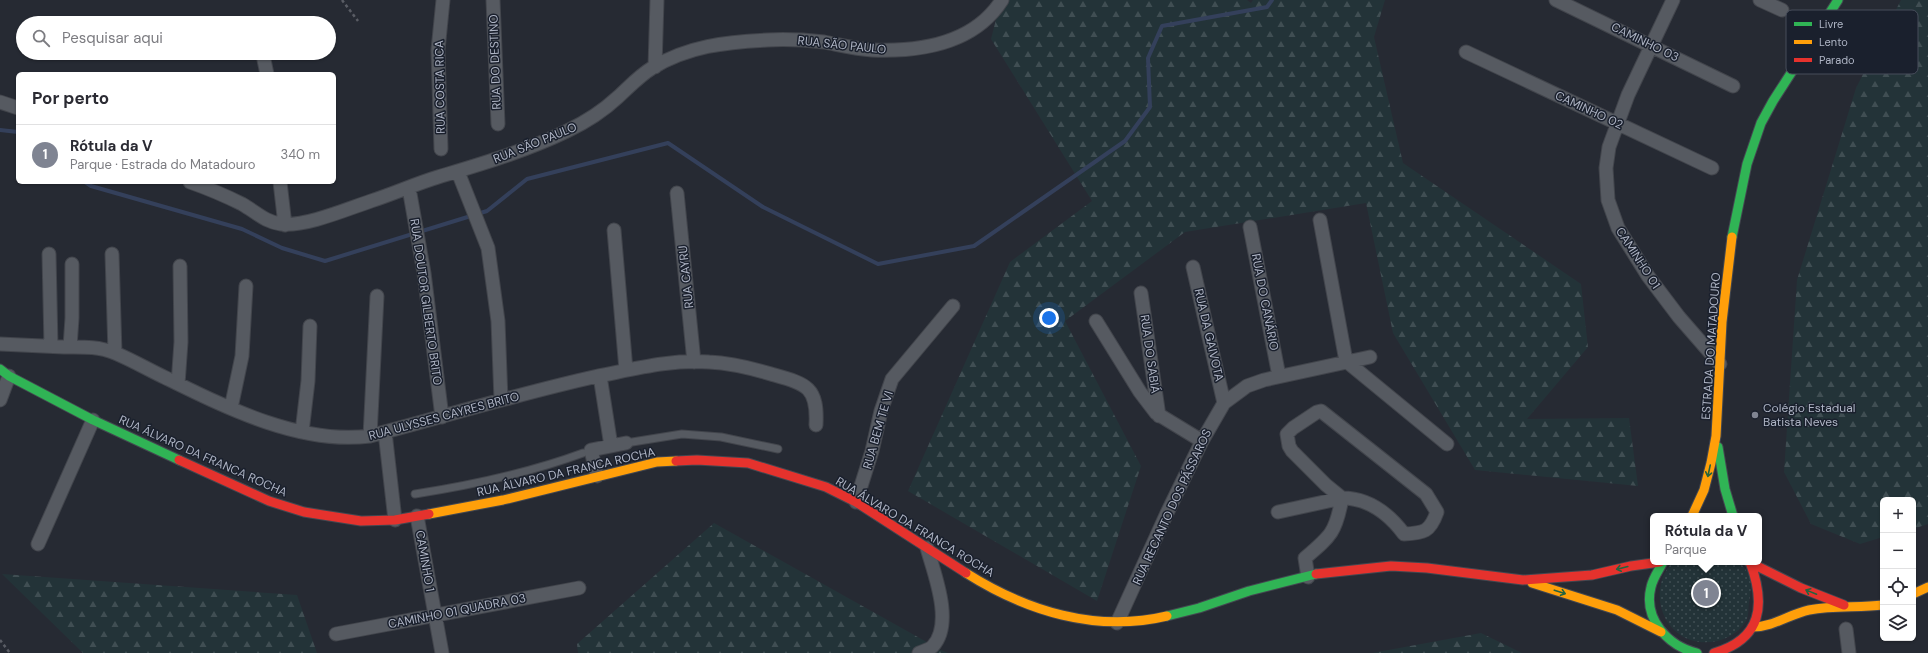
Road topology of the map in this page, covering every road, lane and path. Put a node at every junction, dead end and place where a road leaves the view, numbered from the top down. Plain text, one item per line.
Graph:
1 (342, 0) edge
2 (443, 0) edge
3 (492, 0) edge
4 (657, 0) edge
5 (1002, 0) edge
6 (1556, 0) edge
7 (1673, 0) edge
8 (1760, 0) edge
9 (1838, 0) edge
10 (1782, 10) dead end
11 (1832, 10) edge
12 (358, 21) dead end
13 (1652, 45) junction
14 (1466, 52) dead end
15 (264, 60) dead end
16 (655, 67) junction
17 (266, 72) edge
18 (1791, 74) edge
19 (1733, 86) dead end
20 (0, 102) edge
21 (16, 107) edge
22 (1617, 123) junction
23 (498, 124) dead end
24 (441, 149) dead end
25 (1712, 168) dead end
26 (458, 172) junction
27 (195, 184) edge
28 (280, 184) edge
29 (409, 188) junction
30 (677, 193) dead end
31 (1320, 220) dead end
32 (285, 225) junction
33 (1250, 228) dead end
34 (614, 230) dead end
35 (49, 254) dead end
36 (112, 254) dead end
37 (72, 264) dead end
38 (180, 266) dead end
39 (1193, 267) dead end
40 (246, 286) dead end
41 (1141, 292) dead end
42 (377, 296) dead end
43 (953, 306) dead end
44 (1096, 320) dead end
45 (310, 326) dead end
46 (0, 344) edge
47 (51, 346) junction
48 (70, 347) junction
49 (115, 353) junction
50 (1370, 357) dead end
51 (1346, 361) junction
52 (694, 362) junction
53 (1720, 364) junction
54 (626, 370) junction
55 (3, 373) edge
56 (600, 376) junction
57 (1279, 376) junction
58 (178, 384) junction
59 (0, 400) edge
60 (501, 400) junction
61 (1224, 403) junction
62 (231, 408) junction
63 (442, 416) junction
64 (1159, 416) junction
65 (93, 420) junction
66 (816, 425) dead end
67 (302, 432) junction
68 (385, 432) junction
69 (1716, 432) junction
70 (370, 436) junction
71 (1202, 441) junction
72 (626, 443) joint
73 (1447, 444) dead end
74 (611, 446) junction
75 (778, 449) dead end
76 (587, 452) junction
77 (597, 476) junction
78 (415, 494) dead end
79 (1342, 498) junction
80 (856, 502) junction
81 (1278, 512) dead end
82 (1693, 513) edge
83 (1732, 513) edge
84 (417, 516) junction
85 (395, 520) junction
86 (38, 544) dead end
87 (927, 548) junction
88 (1650, 564) edge
89 (1660, 565) edge
90 (1751, 565) edge
91 (1756, 565) edge
92 (1308, 577) junction
93 (1523, 580) junction
94 (1928, 587) edge
95 (579, 588) dead end
96 (1916, 593) edge
97 (1880, 604) edge
98 (1847, 606) junction
99 (435, 615) junction
100 (1117, 622) junction
101 (1753, 627) junction
102 (1846, 629) dead end
103 (1661, 632) junction
104 (336, 634) dead end
105 (1747, 636) junction
106 (0, 640) edge
107 (1745, 646) dead end
108 (1680, 650) edge
109 (10, 653) edge
110 (442, 653) edge
111 (919, 653) edge
112 (1697, 653) edge
113 (1714, 653) edge
114 (1849, 653) edge

1 - 12 path
2 - 24 street, RUA COSTA RICA
3 - 23 street, RUA DO DESTINO
4 - 16 street
5 - 16 street, RUA SÃO PAULO
6 - 13 street, CAMINHO 03
7 - 13 street, CAMINHO 01
8 - 10 street
9 - 11 main road, ESTRADA DO MATADOURO
13 - 19 street, CAMINHO 03
13 - 22 street, CAMINHO 01
14 - 22 street, CAMINHO 02
15 - 17 street
16 - 26 street, RUA SÃO PAULO
18 - 53 main road, ESTRADA DO MATADOURO
20 - 21 street
22 - 25 street, CAMINHO 02
22 - 53 street, CAMINHO 01
26 - 29 street, RUA SÃO PAULO
26 - 60 street
27 - 32 street, RUA SÃO PAULO
28 - 32 street
29 - 32 street, RUA SÃO PAULO
29 - 63 street, RUA DOUTOR GILBERTO BRITO
30 - 52 street, RUA CAYRU
31 - 51 street
33 - 57 street, RUA DO CANÁRIO
34 - 54 street
35 - 47 street
36 - 49 street
37 - 48 street
38 - 58 street
39 - 61 street, RUA DA GAIVOTA
40 - 62 street
41 - 64 street, RUA DO SABIÁ
42 - 70 street
43 - 80 street, RUA BEM TE VI
44 - 64 street
45 - 67 street
46 - 47 street, RUA ULYSSES CAYRES BRITO
47 - 48 street, RUA ULYSSES CAYRES BRITO
48 - 49 street, RUA ULYSSES CAYRES BRITO
49 - 58 street, RUA ULYSSES CAYRES BRITO
50 - 51 street, RUA RECANTO DOS PÁSSAROS
51 - 57 street, RUA RECANTO DOS PÁSSAROS
51 - 73 street
52 - 54 street, RUA ULYSSES CAYRES BRITO
52 - 66 street, RUA ULYSSES CAYRES BRITO
53 - 69 main road, ESTRADA DO MATADOURO
54 - 56 street, RUA ULYSSES CAYRES BRITO
55 - 59 street
55 - 65 main road, RUA ÁLVARO DA FRANCA ROCHA
56 - 60 street, RUA ULYSSES CAYRES BRITO
56 - 74 street
57 - 61 street, RUA RECANTO DOS PÁSSAROS
58 - 62 street, RUA ULYSSES CAYRES BRITO
60 - 63 street, RUA ULYSSES CAYRES BRITO
61 - 71 street, RUA RECANTO DOS PÁSSAROS
62 - 67 street, RUA ULYSSES CAYRES BRITO
63 - 68 street, RUA ULYSSES CAYRES BRITO
64 - 71 street
65 - 85 main road, RUA ÁLVARO DA FRANCA ROCHA
65 - 86 street
67 - 70 street, RUA ULYSSES CAYRES BRITO
68 - 70 street, RUA ULYSSES CAYRES BRITO
68 - 85 street
69 -> 82 main road, ESTRADA DO MATADOURO
69 - 83 main road, ESTRADA DO MATADOURO
71 - 100 street, RUA RECANTO DOS PÁSSAROS
72 - 74 street
72 - 75 lane
74 - 76 street
76 - 77 street
76 - 78 lane
77 - 80 main road, RUA ÁLVARO DA FRANCA ROCHA
77 - 84 main road, RUA ÁLVARO DA FRANCA ROCHA
79 - 79 street
79 - 81 street
79 - 92 street
80 - 87 main road, RUA ÁLVARO DA FRANCA ROCHA
84 - 85 main road, RUA ÁLVARO DA FRANCA ROCHA
84 - 99 street, CAMINHO 1
87 - 100 main road, RUA ÁLVARO DA FRANCA ROCHA
87 - 111 street
88 -> 93 main road, RUA ÁLVARO DA FRANCA ROCHA
89 - 103 main road
90 - 101 main road
98 -> 91 main road
92 - 93 main road, RUA ÁLVARO DA FRANCA ROCHA
92 - 100 main road, RUA ÁLVARO DA FRANCA ROCHA
93 -> 103 main road, RUA ÁLVARO DA FRANCA ROCHA
94 - 96 main road
95 - 99 street, CAMINHO 01 QUADRA 03
97 - 98 main road
98 - 101 main road
99 - 104 street, CAMINHO 01 QUADRA 03
99 - 110 street, CAMINHO 1
101 - 105 main road
102 - 114 street
103 - 108 main road
105 - 107 main road
105 - 113 main road
106 - 109 path
108 - 112 main road

